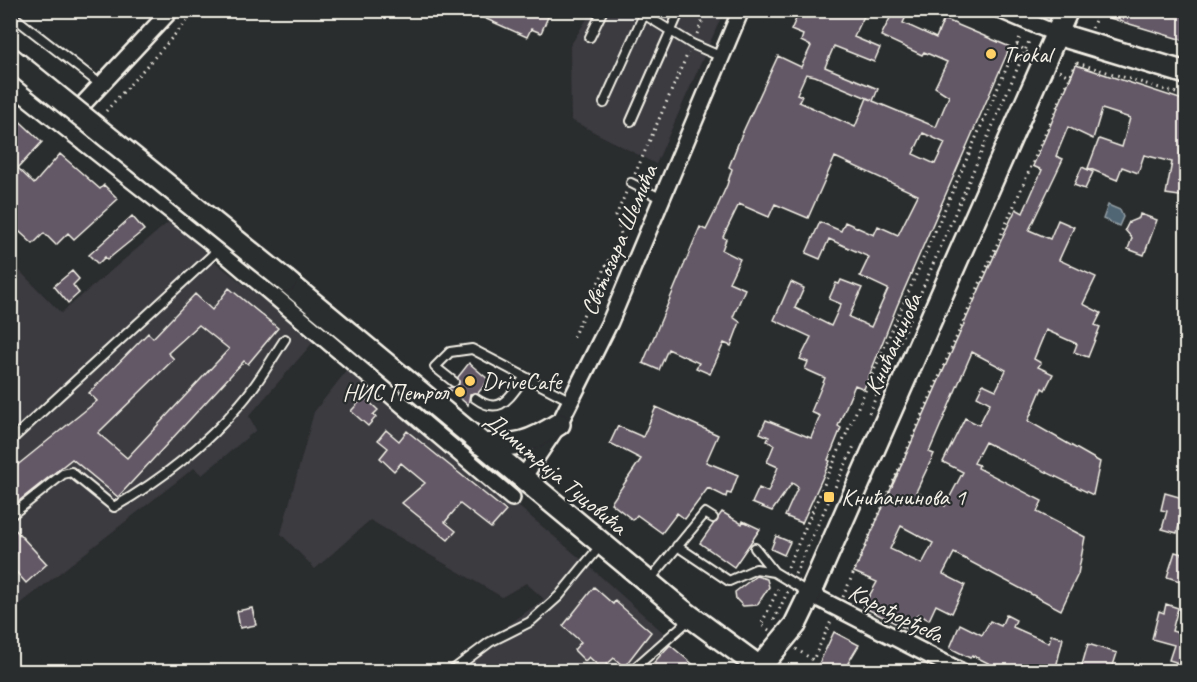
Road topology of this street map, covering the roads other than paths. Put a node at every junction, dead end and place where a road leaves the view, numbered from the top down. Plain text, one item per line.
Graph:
1 (171, 10) edge
2 (603, 10) edge
3 (680, 10) edge
4 (741, 10) edge
5 (1000, 10) edge
6 (1067, 10) edge
7 (642, 12) edge
8 (10, 14) edge
9 (670, 31) junction
10 (1057, 34) junction
11 (590, 37) dead end
12 (722, 57) junction
13 (10, 58) edge
14 (1186, 73) edge
15 (10, 84) edge
16 (100, 84) junction
17 (603, 104) dead end
18 (631, 121) dead end
19 (64, 124) junction
20 (631, 183) dead end
21 (662, 199) junction
22 (219, 249) junction
23 (285, 339) dead end
24 (525, 377) junction
25 (454, 382) dead end
26 (475, 398) dead end
27 (571, 401) junction
28 (558, 424) junction
29 (10, 441) edge
30 (481, 444) junction
31 (522, 479) junction
32 (512, 498) dead end
33 (10, 516) edge
34 (713, 518) dead end
35 (601, 544) junction
36 (678, 546) junction
37 (755, 548) dead end
38 (774, 572) junction
39 (648, 582) junction
40 (810, 594) junction
41 (692, 618) junction
42 (741, 655) joint
43 (763, 669) edge
44 (450, 672) edge
45 (630, 672) edge
46 (962, 672) edge

1 - 16 street
2 - 11 lane
3 - 9 lane
4 - 12 street, Светозара Шемића
5 - 10 street
6 - 10 main road, Книћанинова
7 - 9 lane
7 - 17 lane
8 - 16 lane
9 - 12 lane
9 - 18 lane
10 - 14 main road
10 - 40 main road, Книћанинова
12 - 21 street, Светозара Шемића
13 - 30 main road, Димитрија Туцовића, bridge
15 - 19 street
16 - 19 street
19 - 22 street
20 - 21 lane
21 - 27 street, Светозара Шемића
22 - 29 lane
22 - 32 street
23 - 33 lane
24 - 25 lane
24 - 26 lane
24 - 27 lane
27 - 28 street, Светозара Шемића
28 - 30 main road
28 - 31 street, Светозара Шемића
30 - 31 main road, Димитрија Туцовића
31 - 35 main road, Димитрија Туцовића
34 - 36 lane
35 - 39 main road, Димитрија Туцовића
35 - 44 lane
36 - 38 lane
36 - 39 lane
37 - 38 lane
38 - 40 lane
39 - 41 main road, Димитрија Туцовића
40 - 43 main road, Книћанинова
40 - 46 street, Карађорђева
41 - 42 main road, Димитрија Туцовића
41 - 45 lane
42 - 43 main road, Книћанинова

